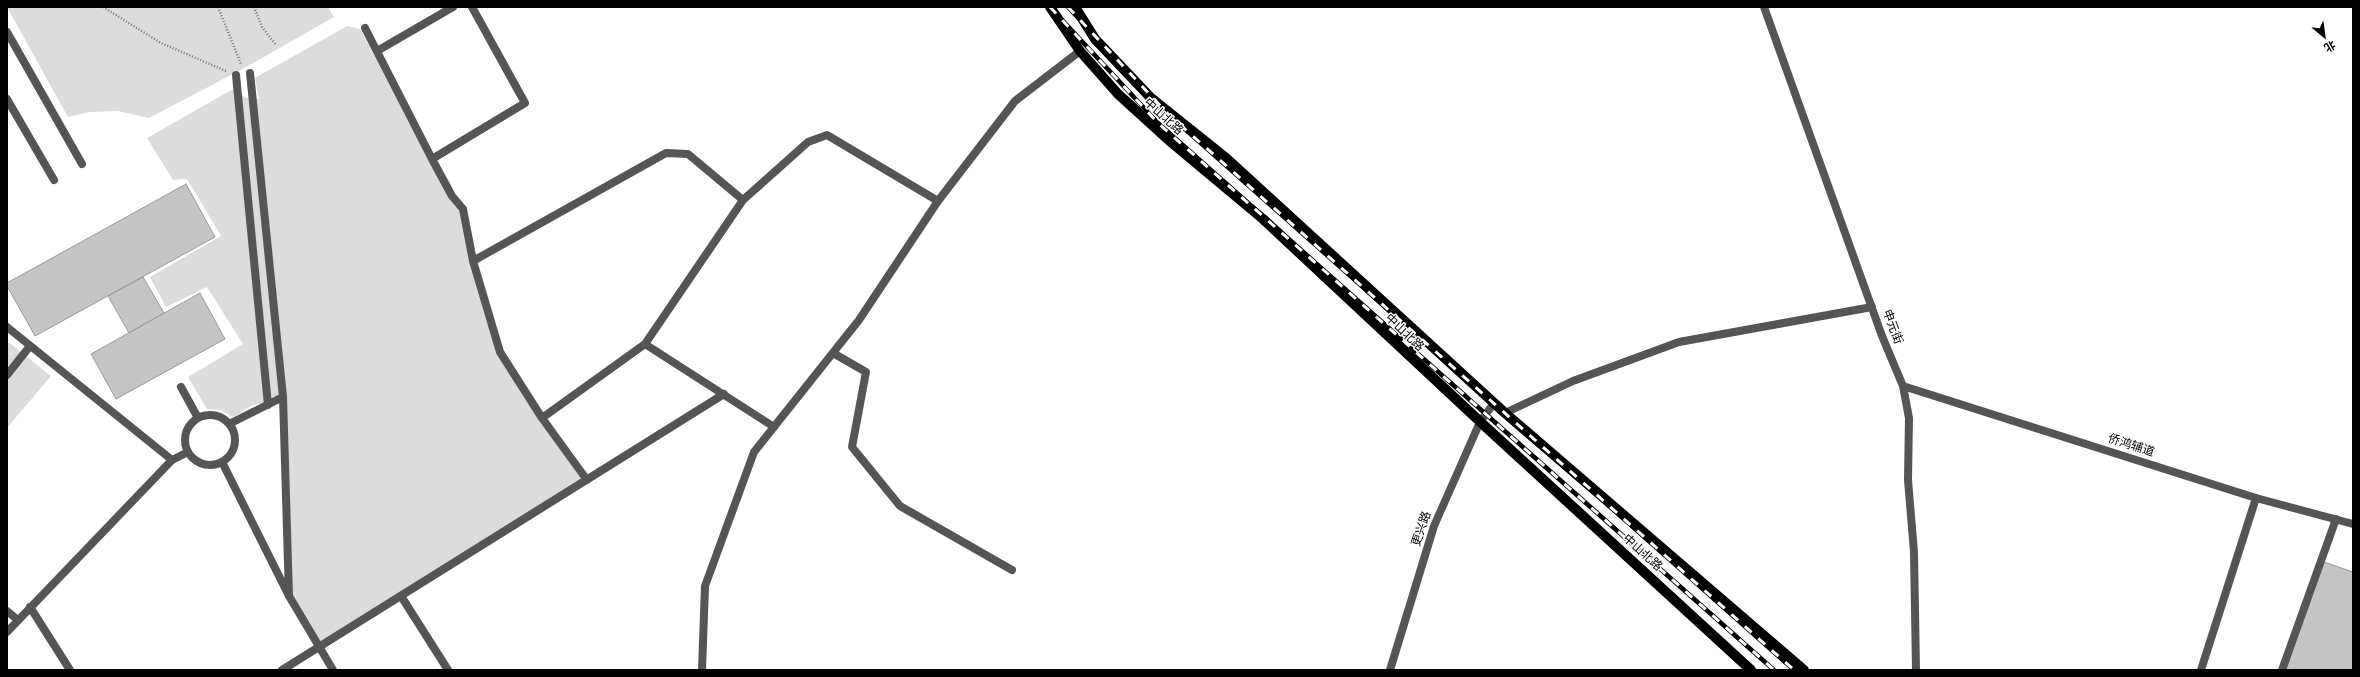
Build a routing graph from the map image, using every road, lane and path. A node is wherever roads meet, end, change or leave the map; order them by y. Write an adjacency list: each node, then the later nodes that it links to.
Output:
1 (103, 7): 15 (path)
2 (218, 7): 14 (path)
3 (254, 7): 11 (path)
4 (453, 7): 12 (street)
5 (472, 7): 17 (street)
6 (1050, 7): 13 (main road, 中山北路)
7 (1075, 7): 33 (main road)
8 (1764, 7): 23 (street, 申元街)
9 (365, 28): 12 (street)
10 (7, 32): 18 (street)
11 (276, 45)
12 (376, 51): 17 (street)
13 (1080, 51): 21 (street); 38 (main road, 中山北路)
14 (250, 73): 32 (street)
15 (236, 75): 34 (street)
16 (7, 100): 19 (street)
17 (432, 159): 22 (street)
18 (82, 164)
19 (54, 180)
20 (743, 200): 21 (street); 22 (street); 25 (street)
21 (938, 201): 27 (street)
22 (473, 261): 37 (street)
23 (1872, 307): 29 (street, 申元街); 35 (street)
24 (7, 326): 26 (street)
25 (645, 344): 31 (street); 37 (street)
26 (30, 346): 28 (street); 42 (street)
27 (833, 353): 40 (street); 48 (street)
28 (7, 375)
29 (1903, 386): 45 (street, 侨鸿辅道); 64 (street, 申元街)
30 (181, 387): 36 (street)
31 (724, 394): 40 (street); 44 (street)
32 (283, 397): 34 (street); 49 (street)
33 (1494, 403): 35 (main road); 38 (street, 更兴路)
34 (268, 405): 39 (street)
35 (1505, 413): 63 (main road)
36 (198, 418): 39 (street); 41 (street)
37 (542, 418): 44 (street)
38 (1480, 422): 61 (street, 更兴路); 62 (main road, 中山北路)
39 (229, 424): 43 (street)
40 (774, 427): 60 (street)
41 (188, 452): 42 (street); 43 (street)
42 (172, 460): 51 (street)
43 (222, 462): 49 (street)
44 (587, 480): 50 (street)
45 (2256, 498): 46 (street, 侨鸿辅道); 65 (street)
46 (2336, 519): 47 (street, 侨鸿辅道); 66 (street)
47 (2353, 524)
48 (1012, 570)
49 (289, 596): 55 (street)
50 (401, 596): 55 (street); 59 (street)
51 (30, 607): 53 (street); 56 (street)
52 (7, 611): 53 (street)
53 (18, 620): 54 (street)
54 (7, 632)
55 (319, 647): 57 (street); 58 (street)
56 (70, 670)
57 (282, 670)
58 (333, 670)
59 (448, 670)
60 (702, 670)
61 (1390, 670)
62 (1752, 670)
63 (1804, 670)
64 (1916, 670)
65 (2201, 670)
66 (2282, 670)

